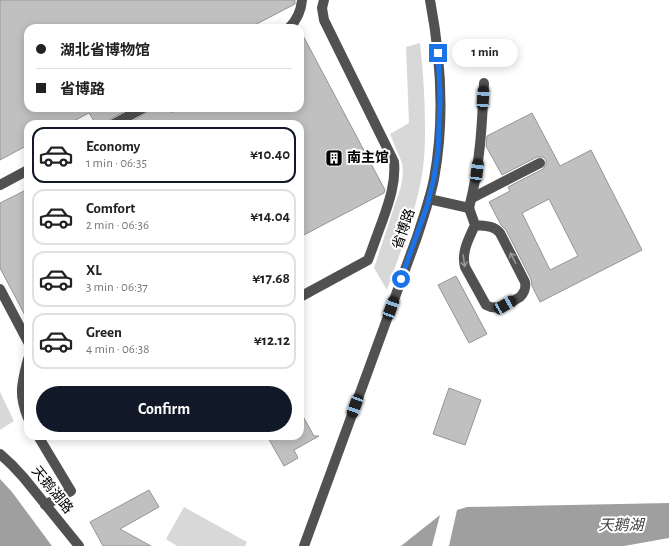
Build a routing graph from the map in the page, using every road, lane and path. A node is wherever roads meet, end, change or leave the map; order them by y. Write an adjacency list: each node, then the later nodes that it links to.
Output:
1 (302, 0): 4 (street)
2 (324, 0): 15 (street)
3 (430, 0): 11 (street, 省博路)
4 (293, 24)
5 (484, 83): 12 (street)
6 (136, 112): 7 (street)
7 (121, 120)
8 (540, 162): 12 (street)
9 (24, 172): 10 (street)
10 (0, 185)
11 (429, 199): 12 (street); 23 (street, 省博路)
12 (470, 203): 13 (street)
13 (475, 225): 13 (street, one-way to 13)
14 (0, 289): 16 (street)
15 (304, 295)
16 (24, 333)
17 (24, 373): 18 (street)
18 (24, 401)
19 (40, 440): 21 (street)
20 (0, 454): 21 (street, 天鹅湖路)
21 (45, 505): 22 (street, 天鹅湖路)
22 (80, 546)
23 (304, 546)

